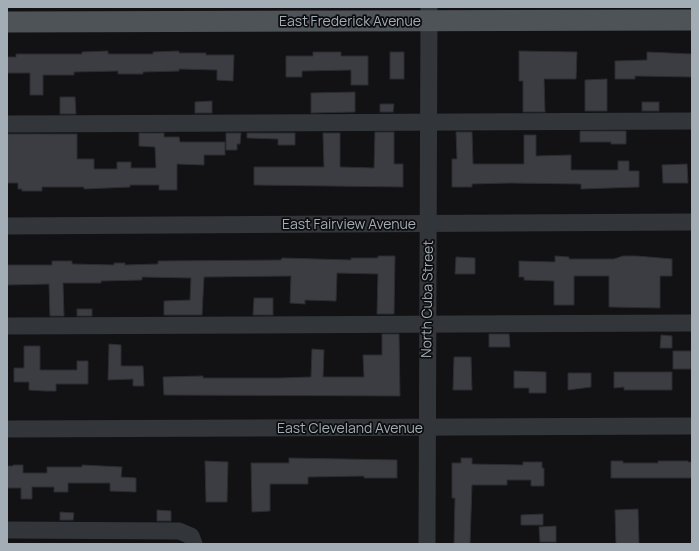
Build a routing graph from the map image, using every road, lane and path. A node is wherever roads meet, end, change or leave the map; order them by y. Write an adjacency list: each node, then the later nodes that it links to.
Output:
1 (428, 14): 2 (main road, East Frederick Avenue); 3 (main road, East Frederick Avenue); 5 (street, North Cuba Street)
2 (692, 20)
3 (7, 22)
4 (692, 122): 5 (street)
5 (428, 123): 6 (street); 8 (street, North Cuba Street)
6 (7, 124)
7 (692, 222): 8 (street, East Fairview Avenue)
8 (428, 223): 9 (street, East Fairview Avenue); 11 (street, North Cuba Street)
9 (7, 226)
10 (692, 323): 11 (street)
11 (427, 325): 12 (street); 14 (street, North Cuba Street)
12 (7, 326)
13 (692, 426): 14 (street, East Cleveland Avenue)
14 (427, 428): 15 (street, East Cleveland Avenue); 18 (street, North Cuba Street)
15 (7, 429)
16 (7, 530): 17 (street)
17 (192, 540)
18 (427, 544)

